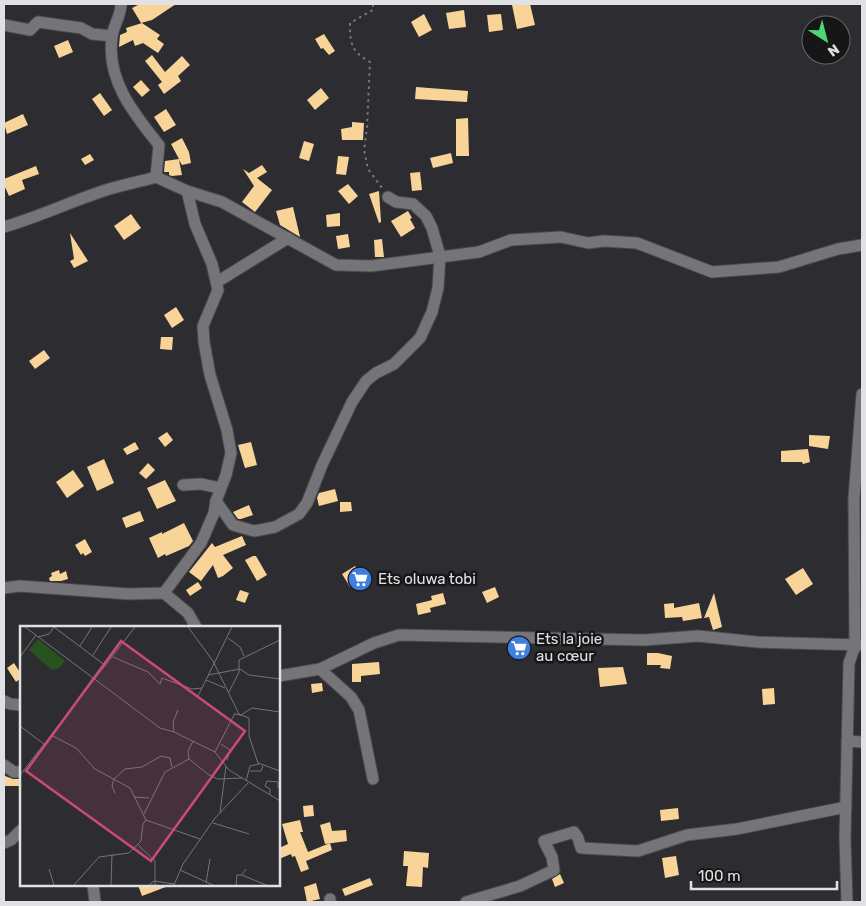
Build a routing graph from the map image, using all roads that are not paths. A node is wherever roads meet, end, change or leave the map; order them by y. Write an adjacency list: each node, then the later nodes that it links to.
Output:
1 (121, 4): 3 (street)
2 (4, 25): 3 (street)
3 (112, 36): 4 (street)
4 (156, 176): 5 (street); 7 (street)
5 (187, 191): 8 (street); 11 (street)
6 (388, 196): 10 (street)
7 (4, 228)
8 (288, 238): 10 (street); 11 (street)
9 (862, 245): 10 (street)
10 (440, 256): 15 (street)
11 (216, 282): 14 (street)
12 (862, 394): 19 (street)
13 (183, 485): 14 (street)
14 (220, 488): 15 (street)
15 (216, 501): 17 (street)
16 (4, 588): 17 (street)
17 (164, 593): 18 (street)
18 (195, 626)
19 (860, 646): 20 (street); 24 (street)
20 (320, 669): 21 (street); 28 (street)
21 (280, 676)
22 (4, 701): 23 (street)
23 (20, 705)
24 (847, 741): 25 (street); 29 (street)
25 (862, 742)
26 (4, 765): 27 (street)
27 (20, 772)
28 (373, 779)
29 (846, 807): 34 (street); 35 (street)
30 (20, 831): 31 (street)
31 (12, 842)
32 (93, 886): 33 (street)
33 (95, 902)
34 (466, 902)
35 (847, 902)

